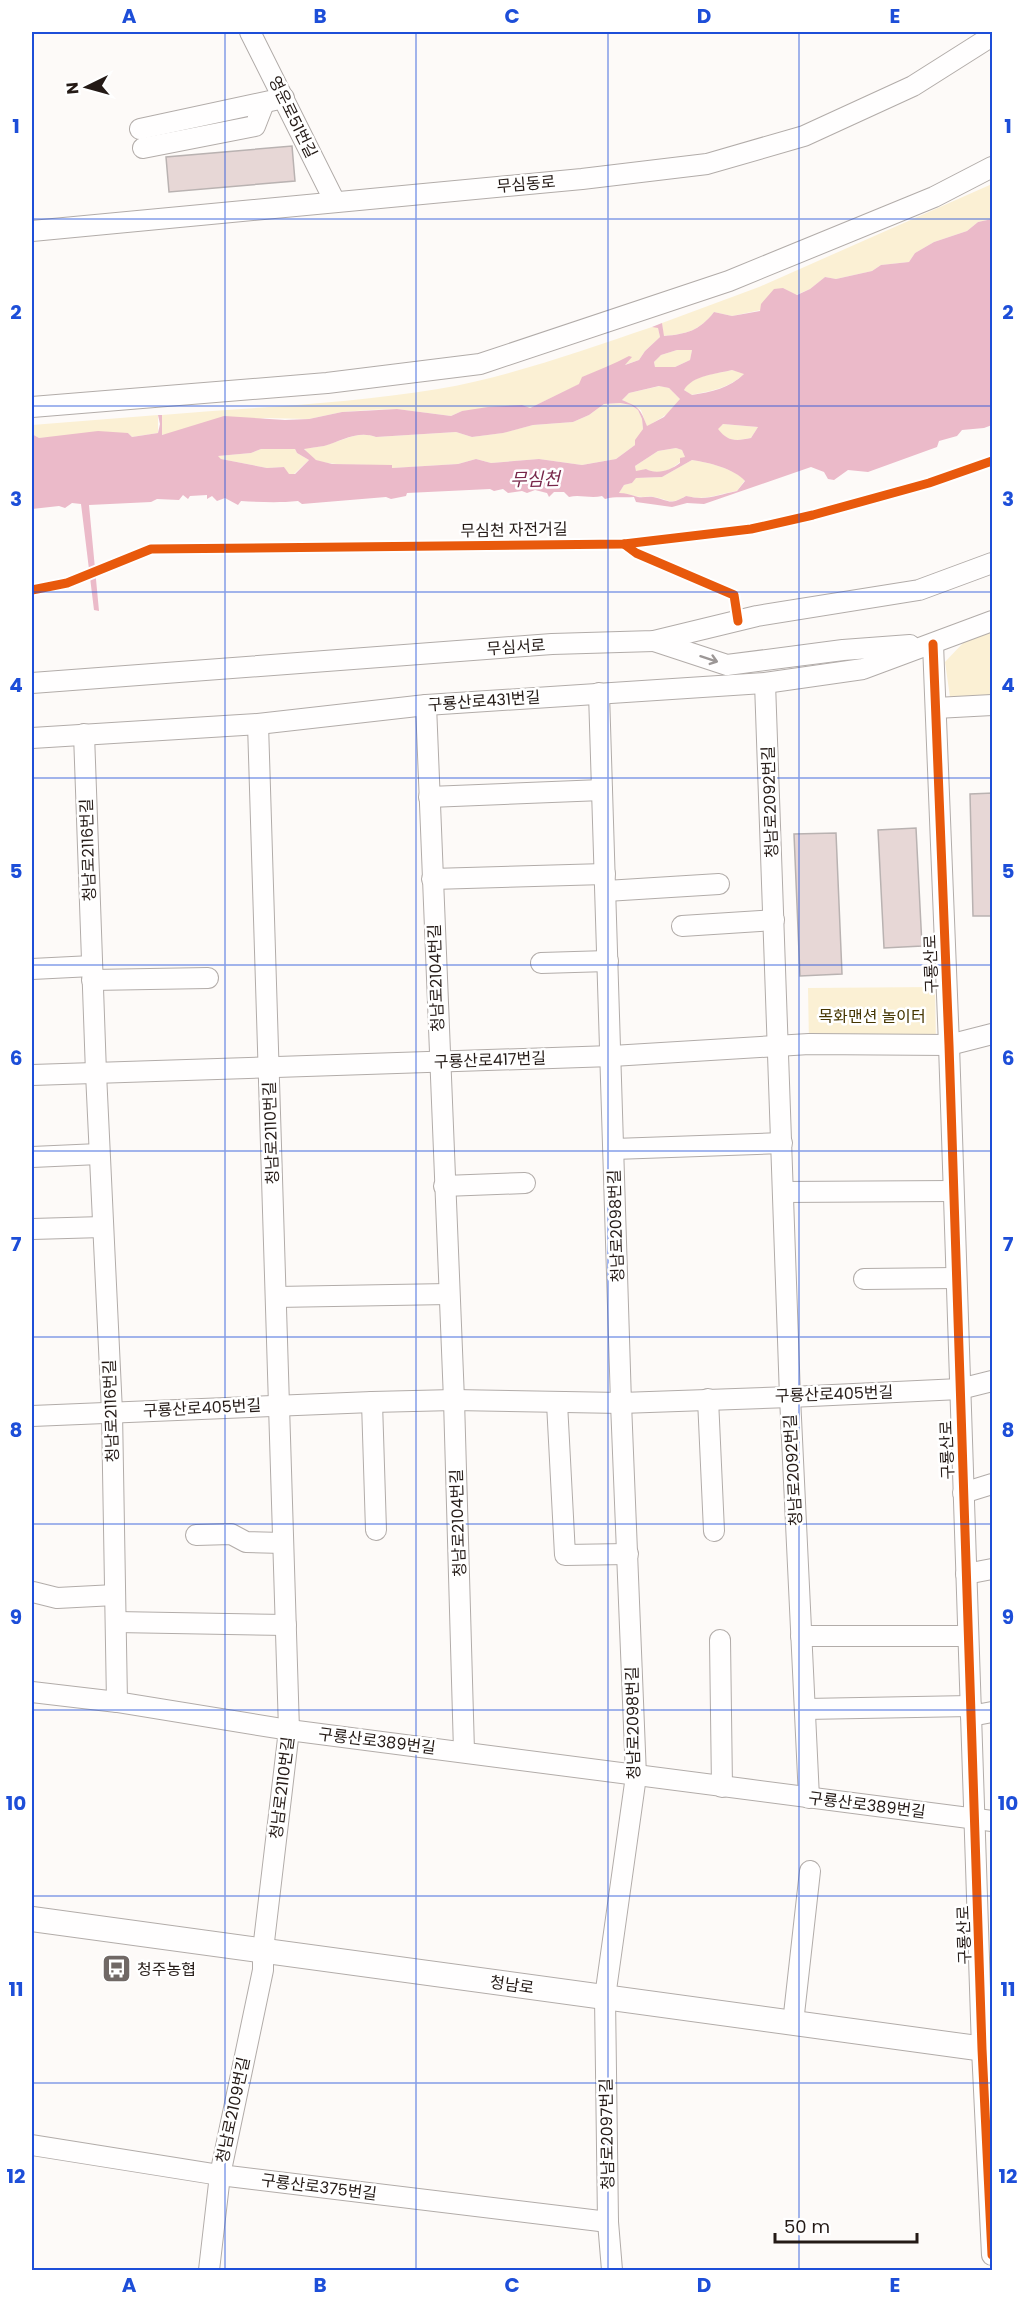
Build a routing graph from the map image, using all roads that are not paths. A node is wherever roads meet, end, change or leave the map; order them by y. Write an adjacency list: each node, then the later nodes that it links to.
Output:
1 (250, 32): 3 (street, 영운로51번길)
2 (993, 36): 6 (street, 무심동로)
3 (284, 98): 4 (street); 6 (street, 영운로51번길)
4 (142, 139)
5 (993, 167): 8 (street)
6 (335, 202): 7 (street, 무심동로)
7 (32, 231)
8 (32, 407)
9 (993, 563): 12 (street, 무심서로)
10 (993, 616): 13 (street)
11 (993, 621): 13 (street)
12 (654, 641): 13 (street, one-way to 13); 14 (street, 무심서로)
13 (933, 644): 15 (street, 구룡산로431번길); 19 (street, 구룡산로)
14 (32, 683)
15 (765, 683): 16 (street, 구룡산로431번길); 28 (street, 청남로2092번길)
16 (599, 693): 17 (street, 구룡산로431번길); 23 (street, 청남로2098번길)
17 (426, 705): 20 (street, 구룡산로431번길); 24 (street, 청남로2104번길)
18 (993, 705): 19 (street)
19 (936, 708): 36 (street, 구룡산로)
20 (258, 724): 21 (street, 구룡산로431번길); 40 (street, 청남로2110번길)
21 (84, 734): 22 (street, 구룡산로431번길); 33 (street, 청남로2116번길)
22 (32, 738)
23 (602, 789): 24 (street); 26 (street, 청남로2098번길)
24 (429, 797): 25 (street, 청남로2104번길)
25 (432, 879): 26 (street); 39 (street, 청남로2104번길)
26 (606, 882): 27 (street); 30 (street, 청남로2098번길)
27 (719, 884)
28 (774, 921): 29 (street); 37 (street, 청남로2092번길)
29 (682, 926)
30 (608, 961): 31 (street); 38 (street, 청남로2098번길)
31 (541, 963)
32 (32, 969): 33 (street)
33 (92, 973): 34 (street); 41 (street, 청남로2116번길)
34 (208, 978)
35 (993, 1034): 36 (street, 구룡산로417번길)
36 (949, 1045): 37 (street, 구룡산로417번길); 49 (street, 구룡산로)
37 (779, 1047): 38 (street, 구룡산로417번길); 43 (street, 청남로2092번길)
38 (612, 1056): 39 (street, 구룡산로417번길); 44 (street, 청남로2098번길)
39 (439, 1062): 40 (street, 구룡산로417번길); 48 (street, 청남로2104번길)
40 (268, 1067): 41 (street, 구룡산로417번길); 56 (street, 청남로2110번길)
41 (96, 1073): 42 (street, 구룡산로417번길); 45 (street, 청남로2116번길)
42 (32, 1075)
43 (782, 1143): 44 (street, 청남로2098번길); 50 (street, 청남로2092번길)
44 (614, 1149): 64 (street, 청남로2098번길)
45 (99, 1155): 46 (street); 51 (street, 청남로2116번길)
46 (32, 1157)
47 (525, 1183): 48 (street)
48 (444, 1186): 55 (street, 청남로2104번길)
49 (953, 1191): 50 (street); 53 (street, 구룡산로)
50 (783, 1192): 59 (street, 청남로2092번길)
51 (103, 1227): 52 (street); 66 (street, 청남로2116번길)
52 (32, 1229)
53 (956, 1278): 54 (street); 58 (street, 구룡산로)
54 (864, 1279)
55 (449, 1294): 56 (street); 61 (street, 청남로2104번길)
56 (276, 1297): 65 (street, 청남로2110번길)
57 (993, 1381): 58 (street, 구룡산로405번길)
58 (960, 1389): 59 (street, 구룡산로405번길); 69 (street, 구룡산로)
59 (790, 1397): 60 (street, 구룡산로405번길); 81 (street, 청남로2092번길)
60 (708, 1399): 64 (street, 구룡산로405번길); 71 (street)
61 (454, 1400): 62 (street, 구룡산로405번길); 63 (street, 구룡산로405번길); 90 (street, 청남로2104번길)
62 (372, 1402): 65 (street, 구룡산로405번길); 70 (street)
63 (557, 1403): 64 (street, 구룡산로405번길); 74 (street)
64 (621, 1403): 74 (street, 청남로2098번길)
65 (279, 1404): 66 (street, 구룡산로405번길); 73 (street, 청남로2110번길)
66 (112, 1412): 67 (street, 구룡산로405번길); 78 (street, 청남로2116번길)
67 (32, 1416)
68 (993, 1484): 69 (street, 구룡산로)
69 (963, 1493): 76 (street, 구룡산로)
70 (376, 1530)
71 (714, 1531)
72 (196, 1535): 73 (street)
73 (283, 1543): 80 (street, 청남로2110번길)
74 (628, 1554): 91 (street, 청남로2098번길)
75 (993, 1569): 76 (street)
76 (966, 1574): 82 (street, 구룡산로)
77 (33, 1592): 78 (street)
78 (115, 1595): 79 (street, 청남로2116번길)
79 (116, 1622): 80 (street); 85 (street, 청남로2116번길)
80 (286, 1625): 89 (street, 청남로2110번길)
81 (801, 1636): 82 (street); 86 (street, 청남로2092번길)
82 (968, 1636): 87 (street, 구룡산로)
83 (720, 1640): 92 (street)
84 (32, 1692): 85 (street, 구룡산로389번길)
85 (117, 1702): 89 (street, 구룡산로389번길)
86 (805, 1709): 87 (street); 93 (street, 청남로2092번길)
87 (971, 1711): 88 (street); 94 (street, 구룡산로)
88 (993, 1712)
89 (289, 1730): 90 (street, 구룡산로389번길); 98 (street, 청남로2110번길)
90 (464, 1751): 91 (street, 구룡산로389번길)
91 (636, 1776): 92 (street, 구룡산로389번길); 99 (street, 청남로2098번길)
92 (722, 1787): 93 (street, 구룡산로389번길)
93 (809, 1798): 94 (street, 구룡산로389번길)
94 (984, 1820): 97 (street, 구룡산로)
95 (810, 1871): 100 (street)
96 (32, 1919): 98 (main road, 청남로)
97 (986, 1936): 101 (street, 구룡산로)
98 (263, 1950): 99 (main road, 청남로); 103 (street, 청남로2109번길)
99 (605, 1997): 100 (main road, 청남로); 104 (street, 청남로2097번길)
100 (793, 2023): 101 (main road, 청남로)
101 (987, 2050): 105 (street, 구룡산로)
102 (32, 2145): 103 (street, 구룡산로375번길)
103 (220, 2175): 104 (street, 구룡산로375번길); 106 (street, 청남로2109번길)
104 (608, 2222): 107 (street, 청남로2097번길)
105 (993, 2255)
106 (209, 2271)
107 (612, 2271)

